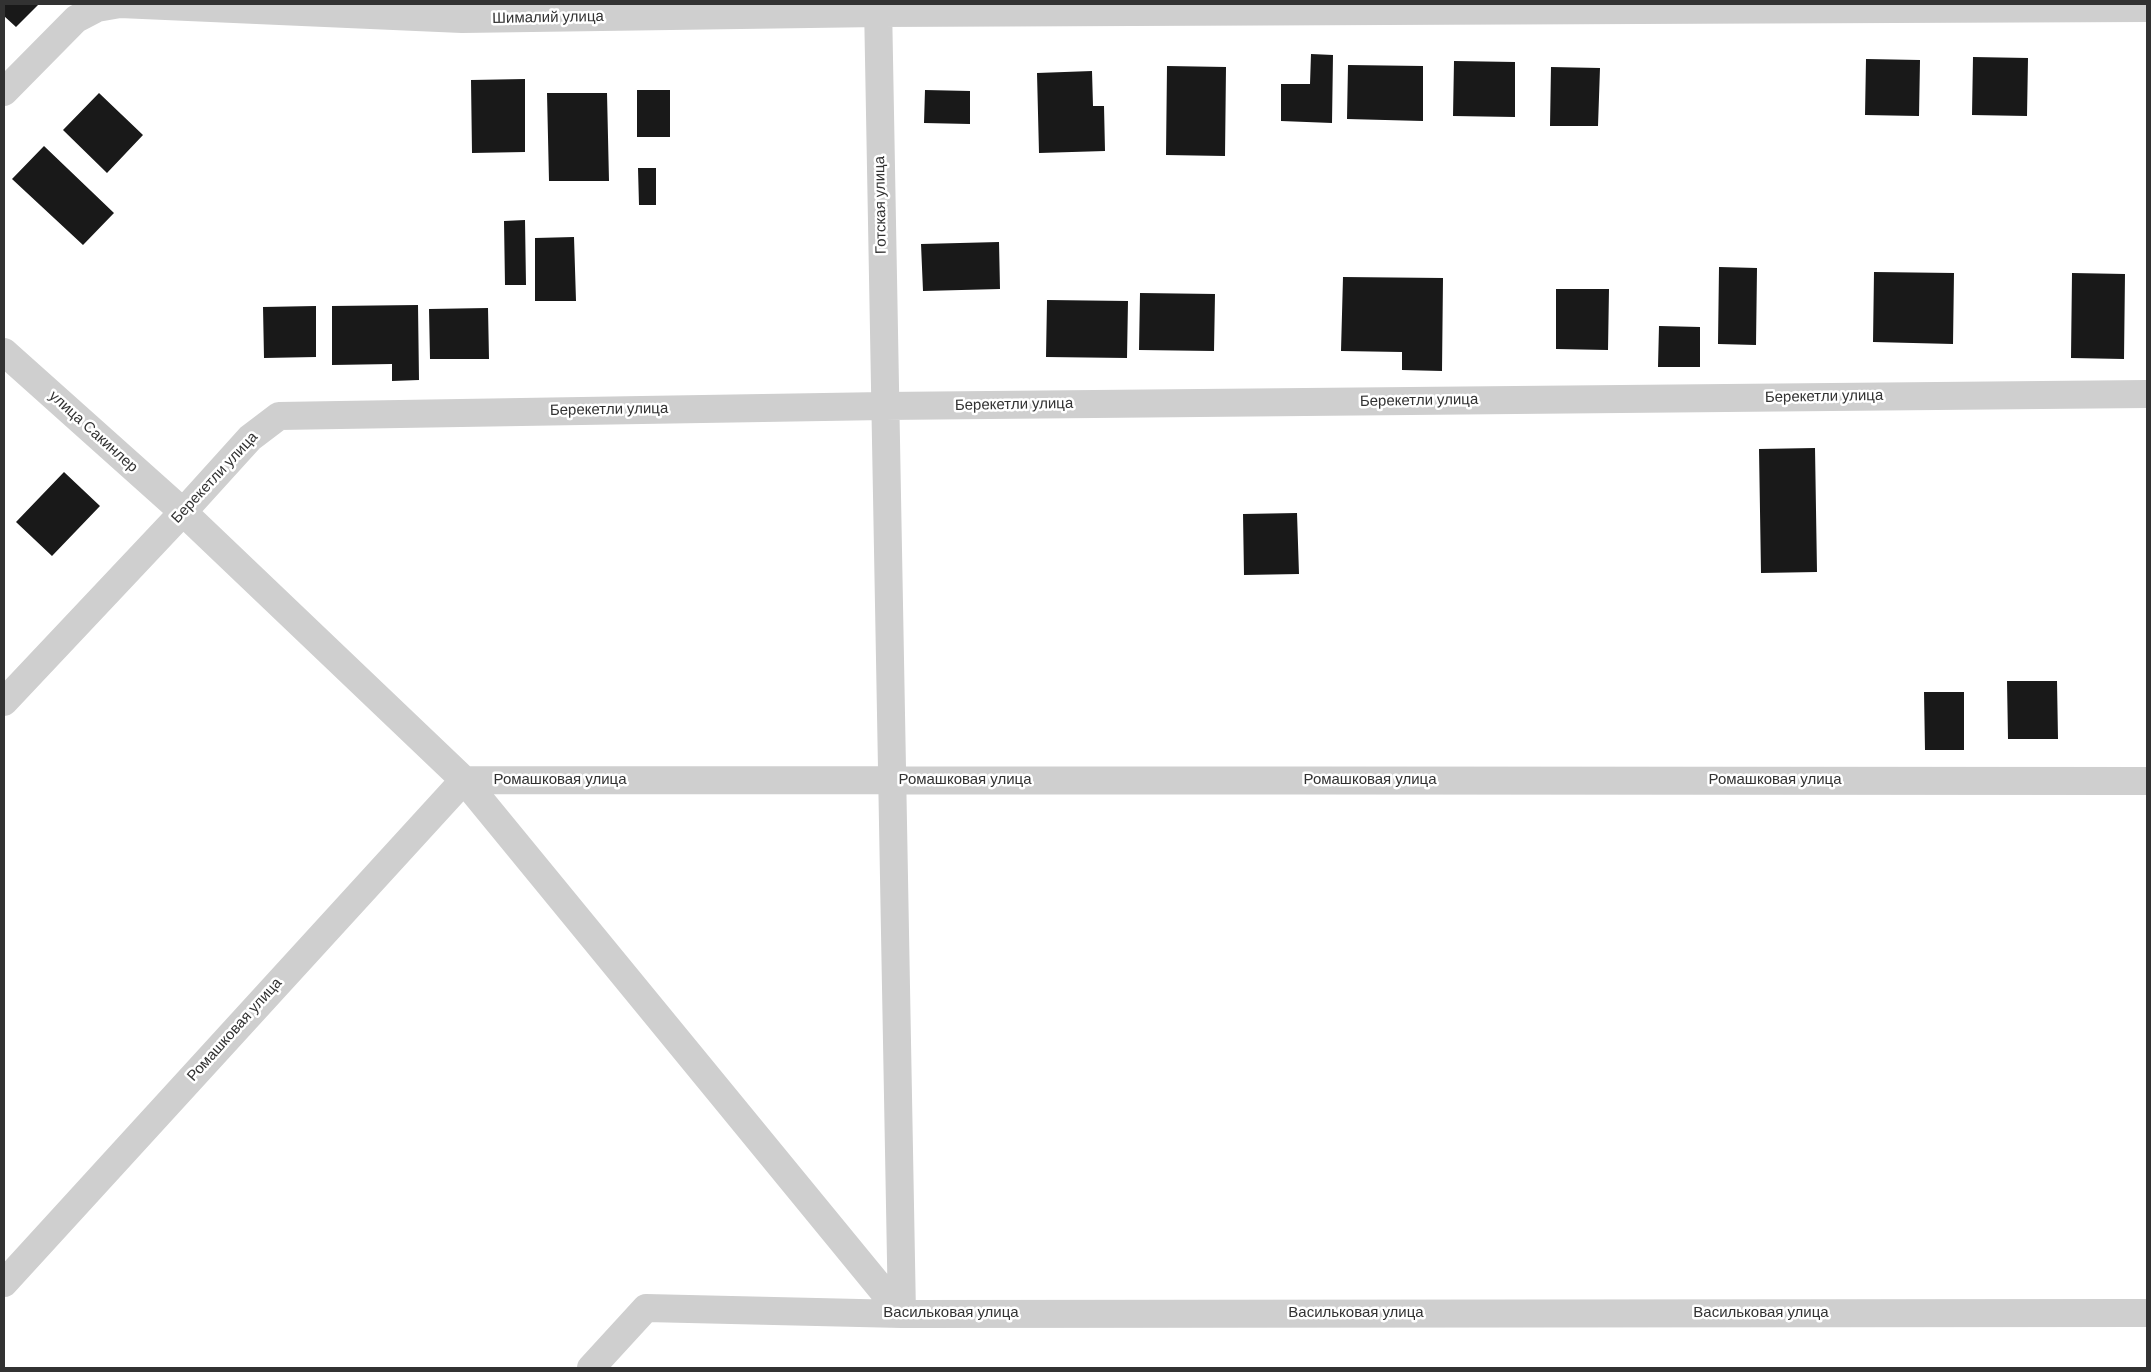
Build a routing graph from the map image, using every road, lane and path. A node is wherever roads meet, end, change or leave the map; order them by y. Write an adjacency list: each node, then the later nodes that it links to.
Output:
1 (878, 8): 2 (street, Шималий улица); 3 (street, Шималий улица); 6 (street, Готская улица)
2 (2147, 8)
3 (4, 92)
4 (4, 352): 7 (street, улица Сакинлер)
5 (2147, 394): 6 (street, Берекетли улица)
6 (884, 406): 7 (street, Берекетли улица); 10 (street, Готская улица)
7 (183, 512): 8 (street, Берекетли улица); 9 (street, улица Сакинлер)
8 (4, 702)
9 (464, 780): 10 (street, Ромашковая улица); 12 (street, Ромашковая улица); 14 (street, улица Сакинлер)
10 (891, 780): 11 (street, Ромашковая улица); 14 (street, Готская улица)
11 (2147, 780)
12 (4, 1283)
13 (2147, 1313): 14 (street, Васильковая улица)
14 (902, 1314): 15 (street, Васильковая улица)
15 (591, 1368)

